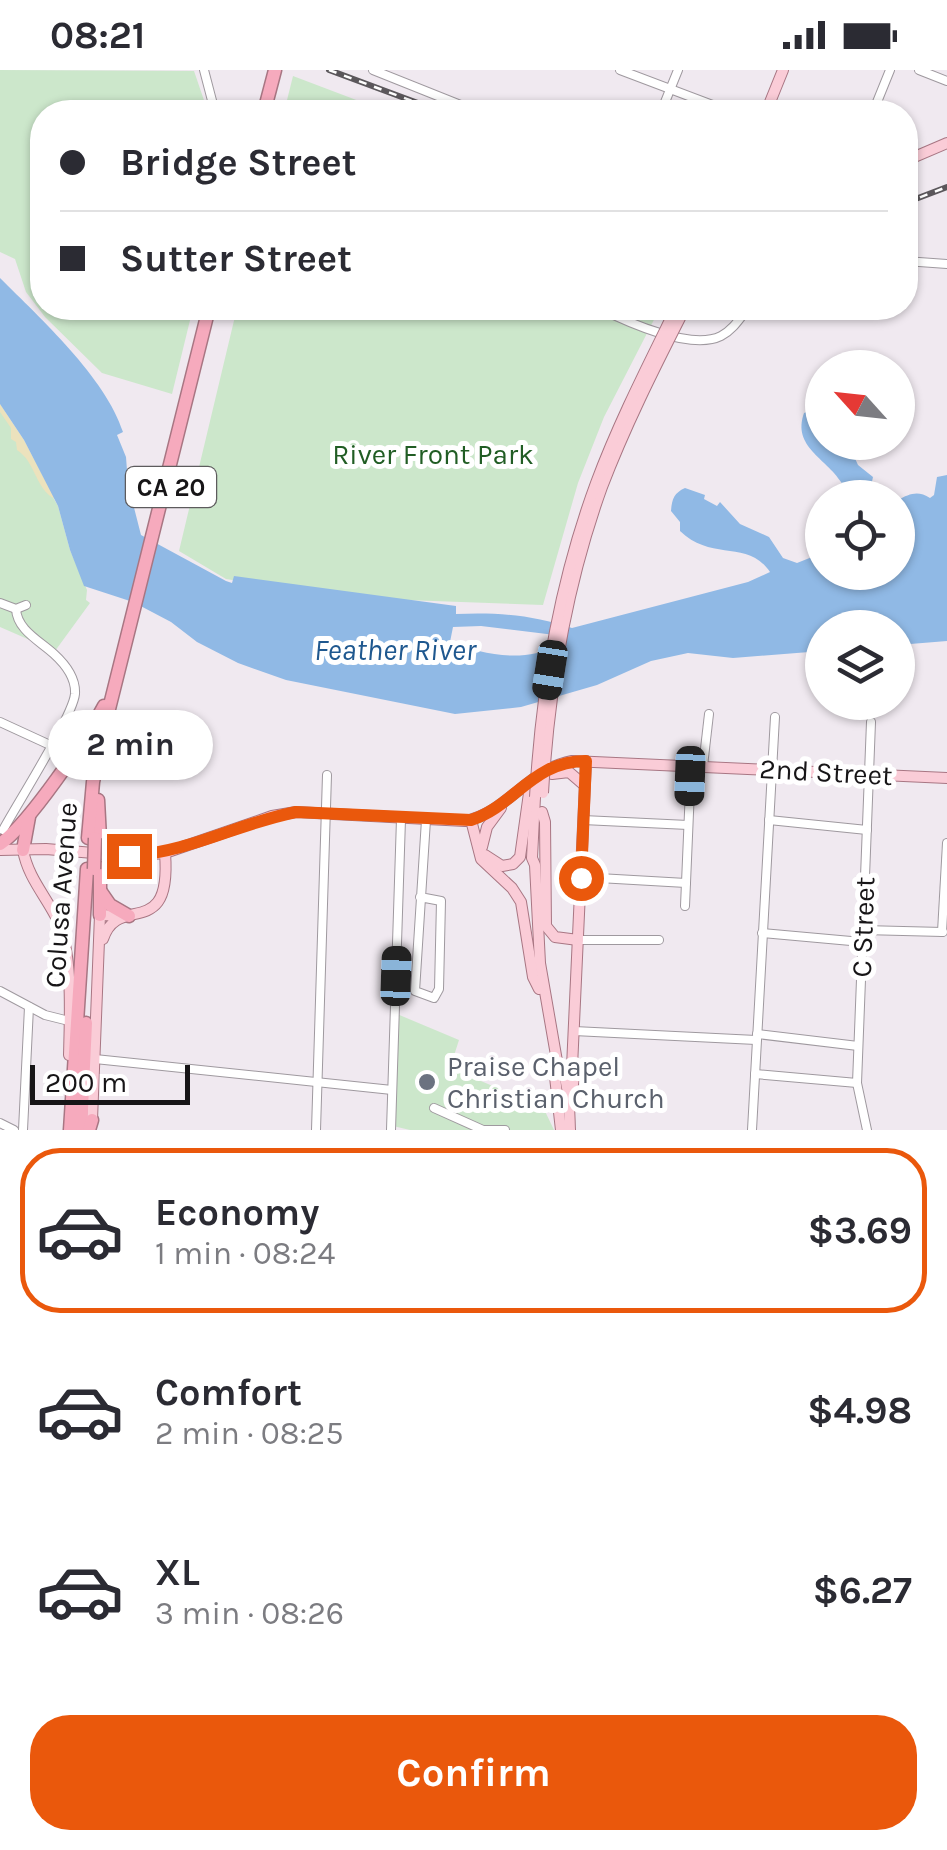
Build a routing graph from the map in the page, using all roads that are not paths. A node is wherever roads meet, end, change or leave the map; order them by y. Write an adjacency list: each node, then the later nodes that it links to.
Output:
1 (204, 70): 11 (street)
2 (272, 70): 12 (highway)
3 (373, 70): 13 (street)
4 (620, 70): 10 (street)
5 (678, 70): 10 (street)
6 (783, 70): 16 (main road)
7 (890, 70): 17 (street)
8 (919, 70): 9 (street)
9 (947, 81)
10 (670, 89): 14 (street); 15 (street)
11 (212, 100)
12 (264, 100)
13 (448, 100)
14 (666, 100)
15 (699, 100)
16 (771, 100)
17 (878, 100)
18 (947, 143): 19 (main road)
19 (918, 155)
20 (918, 262): 21 (street)
21 (947, 264)
22 (209, 320): 30 (highway, CA 20)
23 (623, 320): 26 (street)
24 (675, 320): 46 (main road, bridge)
25 (675, 320): 46 (main road, bridge)
26 (737, 320)
27 (0, 604): 29 (street)
28 (26, 605): 29 (street)
29 (16, 610): 35 (street)
30 (121, 670): 47 (highway); 57 (highway, Colusa Avenue / CA 20); 57 (highway, Colusa Avenue / CA 20)
31 (709, 714): 38 (street)
32 (774, 718): 39 (street)
33 (0, 722): 35 (street)
34 (871, 722): 40 (street, C Street)
35 (50, 745): 58 (street)
36 (586, 761): 37 (main road, 2nd Street); 41 (main road, 2nd Street); 44 (main road)
37 (690, 766): 38 (main road, 2nd Street); 55 (street)
38 (703, 766): 39 (main road, 2nd Street)
39 (772, 769): 40 (main road, 2nd Street); 54 (street)
40 (869, 774): 43 (main road, 2nd Street); 56 (street, C Street)
41 (538, 775): 44 (main road); 45 (main road, 2nd Street)
42 (328, 776): 48 (street)
43 (947, 778)
44 (584, 786): 53 (main road)
45 (508, 797): 51 (main road, 2nd Street); 60 (main road)
46 (536, 797): 49 (main road); 60 (main road); 63 (main road)
47 (32, 810): 58 (highway); 61 (highway)
48 (326, 812): 50 (main road); 62 (main road); 89 (street)
49 (542, 812): 63 (main road); 75 (main road)
50 (402, 819): 52 (main road); 91 (street)
51 (474, 819): 52 (main road); 60 (main road); 80 (main road)
52 (426, 820): 68 (street)
53 (583, 820): 55 (street); 65 (main road)
54 (769, 820): 56 (street); 74 (street)
55 (688, 825): 66 (street)
56 (867, 830): 72 (street, C Street)
57 (94, 838): 64 (highway, Colusa Avenue / CA 20, bridge)
58 (1, 841): 61 (main road)
59 (947, 843): 73 (street)
60 (482, 847)
61 (23, 850): 62 (main road); 82 (main road)
62 (166, 853): 71 (main road)
63 (536, 865): 80 (main road)
64 (93, 869): 67 (highway); 92 (highway, Colusa Avenue / CA 20); 96 (highway, Colusa Avenue / CA 20)
65 (581, 878): 66 (street); 75 (main road)
66 (686, 884): 69 (street)
67 (100, 889): 70 (highway); 71 (highway)
68 (420, 897): 68 (street)
69 (685, 906)
70 (100, 914): 71 (main road); 78 (main road, Colusa Avenue)
71 (129, 916): 78 (main road)
72 (863, 930): 73 (street); 77 (street, C Street)
73 (944, 932)
74 (762, 933): 77 (street); 84 (street)
75 (578, 940): 76 (street); 83 (main road)
76 (660, 940)
77 (862, 942): 85 (street, C Street)
78 (99, 951): 86 (main road, Colusa Avenue)
79 (0, 991): 81 (street)
80 (544, 998): 87 (main road)
81 (29, 1007): 82 (street); 98 (street)
82 (69, 1020): 92 (main road)
83 (574, 1031): 84 (street); 94 (main road)
84 (756, 1037): 85 (street); 88 (street)
85 (858, 1046): 90 (street, C Street)
86 (95, 1059): 89 (street); 96 (main road, Colusa Avenue)
87 (556, 1062): 94 (main road); 104 (main road)
88 (755, 1074): 90 (street); 106 (street)
89 (318, 1081): 91 (street); 100 (street)
90 (857, 1084): 107 (street, C Street)
91 (392, 1090): 101 (street)
92 (72, 1091): 99 (highway, Colusa Avenue / CA 20)
93 (434, 1108): 102 (street)
94 (569, 1108): 105 (main road)
95 (0, 1123): 97 (street)
96 (88, 1128)
97 (14, 1130)
98 (24, 1130)
99 (70, 1130)
100 (316, 1130)
101 (391, 1130)
102 (484, 1130): 103 (street)
103 (506, 1130)
104 (562, 1130)
105 (570, 1130)
106 (752, 1130)
107 (867, 1130)

